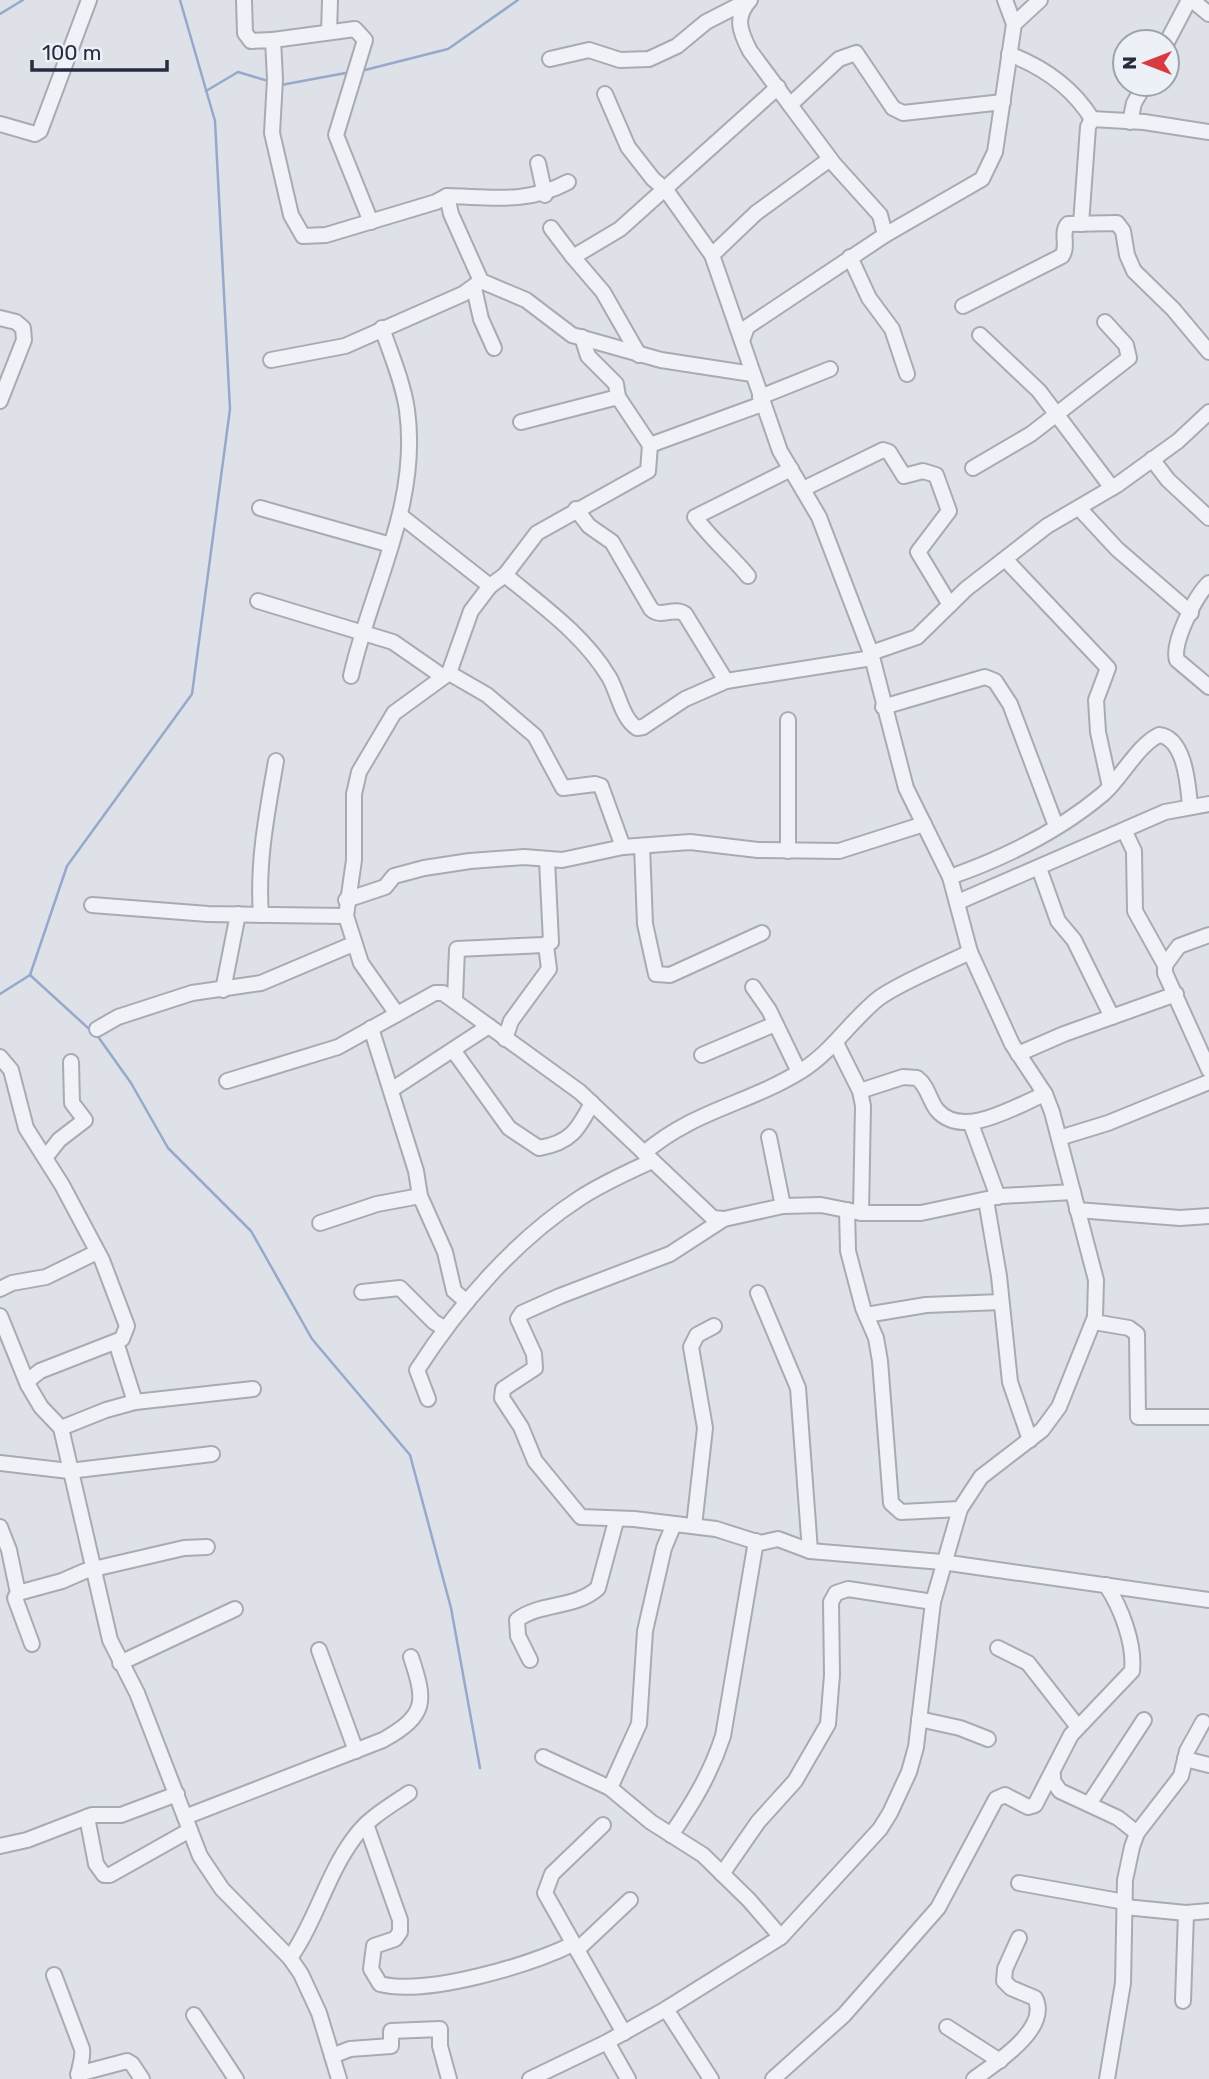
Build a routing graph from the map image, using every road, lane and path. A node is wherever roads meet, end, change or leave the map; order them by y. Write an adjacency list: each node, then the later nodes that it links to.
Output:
1 (89, 0): 22 (street)
2 (244, 0): 12 (street)
3 (330, 0): 11 (street)
4 (1005, 0): 9 (street)
5 (1040, 0): 9 (street)
6 (1190, 0): 8 (street); 10 (street)
7 (748, 1): 14 (street); 15 (street)
8 (1209, 14)
9 (1014, 24): 13 (street)
10 (1175, 28)
11 (329, 32): 12 (street); 30 (street)
12 (273, 40): 30 (street)
13 (1009, 54): 18 (street); 20 (street)
14 (550, 59)
15 (778, 87): 19 (street); 27 (street)
16 (605, 94): 27 (street)
17 (1137, 98): 21 (street)
18 (1003, 102): 19 (street); 33 (street)
19 (790, 105): 24 (street)
20 (1092, 119): 21 (street); 31 (street)
21 (1130, 122): 23 (street)
22 (0, 124)
23 (1209, 132)
24 (830, 159): 33 (street); 34 (street)
25 (538, 163): 28 (street)
26 (568, 182): 28 (street)
27 (666, 190): 34 (street); 35 (street)
28 (545, 195): 29 (street)
29 (447, 196): 30 (street); 37 (street)
30 (371, 222)
31 (1081, 223): 38 (street); 46 (street)
32 (551, 228): 35 (street)
33 (885, 235): 36 (street)
34 (712, 255): 44 (street)
35 (573, 257): 47 (street)
36 (850, 257): 44 (street); 51 (street)
37 (477, 285): 41 (street); 43 (street); 45 (street)
38 (963, 306)
39 (0, 318): 53 (street)
40 (1105, 322): 55 (street)
41 (382, 328): 48 (street); 67 (street)
42 (980, 335): 55 (street)
43 (582, 337): 47 (street); 52 (street)
44 (743, 338): 50 (street)
45 (494, 348)
46 (1209, 352)
47 (639, 355): 50 (street)
48 (271, 360)
49 (830, 369): 54 (street)
50 (751, 374): 54 (street)
51 (907, 374)
52 (618, 397): 57 (street); 58 (street)
53 (0, 401)
54 (761, 401): 58 (street); 61 (street)
55 (1056, 415): 60 (street); 62 (street)
56 (1206, 421): 59 (street)
57 (521, 422)
58 (650, 445): 66 (street)
59 (1152, 458): 62 (street); 68 (street)
60 (973, 468)
61 (791, 469): 63 (street); 72 (street)
62 (1112, 488): 65 (street)
63 (803, 489): 76 (street); 79 (street)
64 (260, 508): 69 (street)
65 (1079, 508): 70 (street); 77 (street)
66 (576, 509): 71 (street); 82 (street)
67 (401, 516): 69 (street); 74 (street)
68 (1209, 518)
69 (391, 545): 78 (street)
70 (1006, 560): 76 (street); 87 (street)
71 (505, 575): 74 (street); 82 (street)
72 (748, 576)
73 (1209, 583): 77 (street)
74 (490, 586): 80 (street)
75 (258, 601): 78 (street)
76 (950, 605): 79 (street)
77 (1191, 612): 83 (street)
78 (362, 633): 80 (street); 81 (street)
79 (872, 656): 82 (street); 84 (street)
80 (446, 675): 94 (street); 99 (street)
81 (351, 676)
82 (726, 681)
83 (1209, 687)
84 (883, 707): 90 (street); 91 (street)
85 (788, 720): 95 (street)
86 (276, 761): 103 (street)
87 (1110, 787): 89 (street); 91 (street)
88 (1209, 804): 89 (street)
89 (1190, 806): 92 (street)
90 (924, 824): 95 (street); 98 (street)
91 (1056, 826): 98 (street)
92 (1125, 832): 97 (street); 110 (street)
93 (642, 846): 94 (street); 95 (street); 105 (street)
94 (623, 847): 96 (street)
95 (788, 851)
96 (547, 860): 99 (street); 108 (street)
97 (1039, 868): 100 (street); 116 (street)
98 (950, 877): 100 (street)
99 (346, 900): 104 (street)
100 (958, 902): 109 (street)
101 (92, 905): 102 (street)
102 (238, 914): 103 (street); 112 (street)
103 (261, 915): 104 (street)
104 (346, 916): 107 (street)
105 (762, 933)
106 (1209, 935): 110 (street)
107 (353, 944): 112 (street); 115 (street)
108 (545, 945): 114 (street); 121 (street)
109 (970, 952): 122 (street); 124 (street)
110 (1164, 965): 113 (street)
111 (753, 987): 117 (street)
112 (223, 990): 120 (street)
113 (1177, 994): 116 (street); 128 (street)
114 (455, 999): 115 (street); 118 (street)
115 (397, 1014): 119 (street)
116 (1112, 1017): 124 (street)
117 (775, 1024): 125 (street); 129 (street)
118 (489, 1026): 121 (street); 123 (street)
119 (371, 1028): 130 (street); 132 (street)
120 (97, 1029)
121 (505, 1039): 135 (street)
122 (836, 1043): 129 (street); 133 (street)
123 (453, 1050): 132 (street); 135 (street)
124 (1018, 1054): 134 (street)
125 (702, 1055)
126 (0, 1057): 140 (street)
127 (71, 1062): 140 (street)
128 (1209, 1070)
129 (799, 1072): 139 (street)
130 (227, 1081)
131 (1209, 1082): 138 (street)
132 (391, 1090): 142 (street)
133 (860, 1091): 136 (street); 146 (street)
134 (1045, 1094): 136 (street); 138 (street)
135 (592, 1104): 139 (street)
136 (971, 1124): 143 (street)
137 (769, 1137): 144 (street)
138 (1059, 1139): 141 (street)
139 (648, 1157): 148 (street); 155 (street)
140 (45, 1158): 150 (street)
141 (1073, 1192): 143 (street); 145 (street)
142 (420, 1196): 149 (street); 155 (street)
143 (992, 1198): 146 (street); 154 (street)
144 (783, 1206): 146 (street); 148 (street)
145 (1077, 1210): 147 (street); 158 (street)
146 (854, 1212): 156 (street)
147 (1209, 1216)
148 (724, 1219): 173 (street)
149 (320, 1223)
150 (97, 1252): 151 (street); 161 (street)
151 (0, 1289)
152 (362, 1292): 160 (street)
153 (758, 1293): 180 (street)
154 (1001, 1302): 156 (street); 168 (street)
155 (467, 1303): 160 (street)
156 (866, 1315): 172 (street)
157 (0, 1316): 162 (street)
158 (1094, 1322): 166 (street); 168 (street)
159 (714, 1326): 175 (street)
160 (444, 1328): 164 (street)
161 (116, 1342): 162 (street); 165 (street)
162 (28, 1385): 167 (street)
163 (253, 1389): 165 (street)
164 (428, 1399)
165 (135, 1402): 167 (street)
166 (1209, 1417)
167 (61, 1428): 171 (street)
168 (1030, 1440): 172 (street)
169 (212, 1454): 171 (street)
170 (0, 1463): 171 (street)
171 (69, 1471): 182 (street)
172 (960, 1509): 181 (street)
173 (616, 1521): 174 (street); 192 (street)
174 (674, 1524): 175 (street); 204 (street)
175 (694, 1526): 177 (street)
176 (0, 1527): 179 (street)
177 (756, 1541): 180 (street); 213 (street)
178 (207, 1548): 182 (street)
179 (5, 1551): 184 (street)
180 (810, 1551): 181 (street)
181 (942, 1562): 183 (street); 186 (street)
182 (94, 1571): 184 (street); 193 (street)
183 (1106, 1585): 185 (street); 197 (street)
184 (18, 1593): 188 (street)
185 (1209, 1600)
186 (933, 1602): 194 (street); 215 (street)
187 (235, 1609): 193 (street)
188 (32, 1644)
189 (998, 1648): 197 (street)
190 (319, 1650): 199 (street)
191 (411, 1657): 199 (street)
192 (530, 1660)
193 (120, 1662): 206 (street)
194 (919, 1719): 198 (street); 221 (street)
195 (1144, 1720): 207 (street)
196 (1203, 1722): 201 (street)
197 (1078, 1727): 203 (street)
198 (988, 1739)
199 (356, 1751): 209 (street)
200 (543, 1757): 204 (street)
201 (1185, 1759): 202 (street); 212 (street)
202 (1209, 1765)
203 (1053, 1775): 207 (street); 242 (street)
204 (610, 1788): 213 (street)
205 (409, 1793): 210 (street)
206 (177, 1794): 208 (street); 209 (street)
207 (1089, 1804): 212 (street)
208 (87, 1816): 209 (street); 214 (street)
209 (188, 1823): 224 (street)
210 (366, 1824): 223 (street); 224 (street)
211 (603, 1825): 223 (street)
212 (1137, 1833): 218 (street)
213 (671, 1835): 215 (street)
214 (0, 1846)
215 (722, 1874): 221 (street)
216 (1020, 1883): 218 (street)
217 (630, 1900): 223 (street)
218 (1125, 1904): 220 (street); 244 (street)
219 (1209, 1911): 220 (street)
220 (1186, 1913): 226 (street)
221 (780, 1937): 227 (street)
222 (1019, 1938): 233 (street)
223 (575, 1947): 230 (street)
224 (290, 1958): 232 (street)
225 (54, 1975): 234 (street)
226 (1183, 2001)
227 (666, 2009): 230 (street); 241 (street)
228 (194, 2015): 236 (street)
229 (947, 2027): 233 (street)
230 (624, 2033): 231 (street)
231 (607, 2042): 239 (street); 240 (street)
232 (332, 2056): 237 (street); 238 (street)
233 (1000, 2061): 243 (street)
234 (79, 2076): 235 (street)
235 (142, 2079)
236 (236, 2079)
237 (339, 2079)
238 (449, 2079)
239 (530, 2079)
240 (628, 2079)
241 (711, 2079)
242 (773, 2079)
243 (974, 2079)
244 (1107, 2079)

